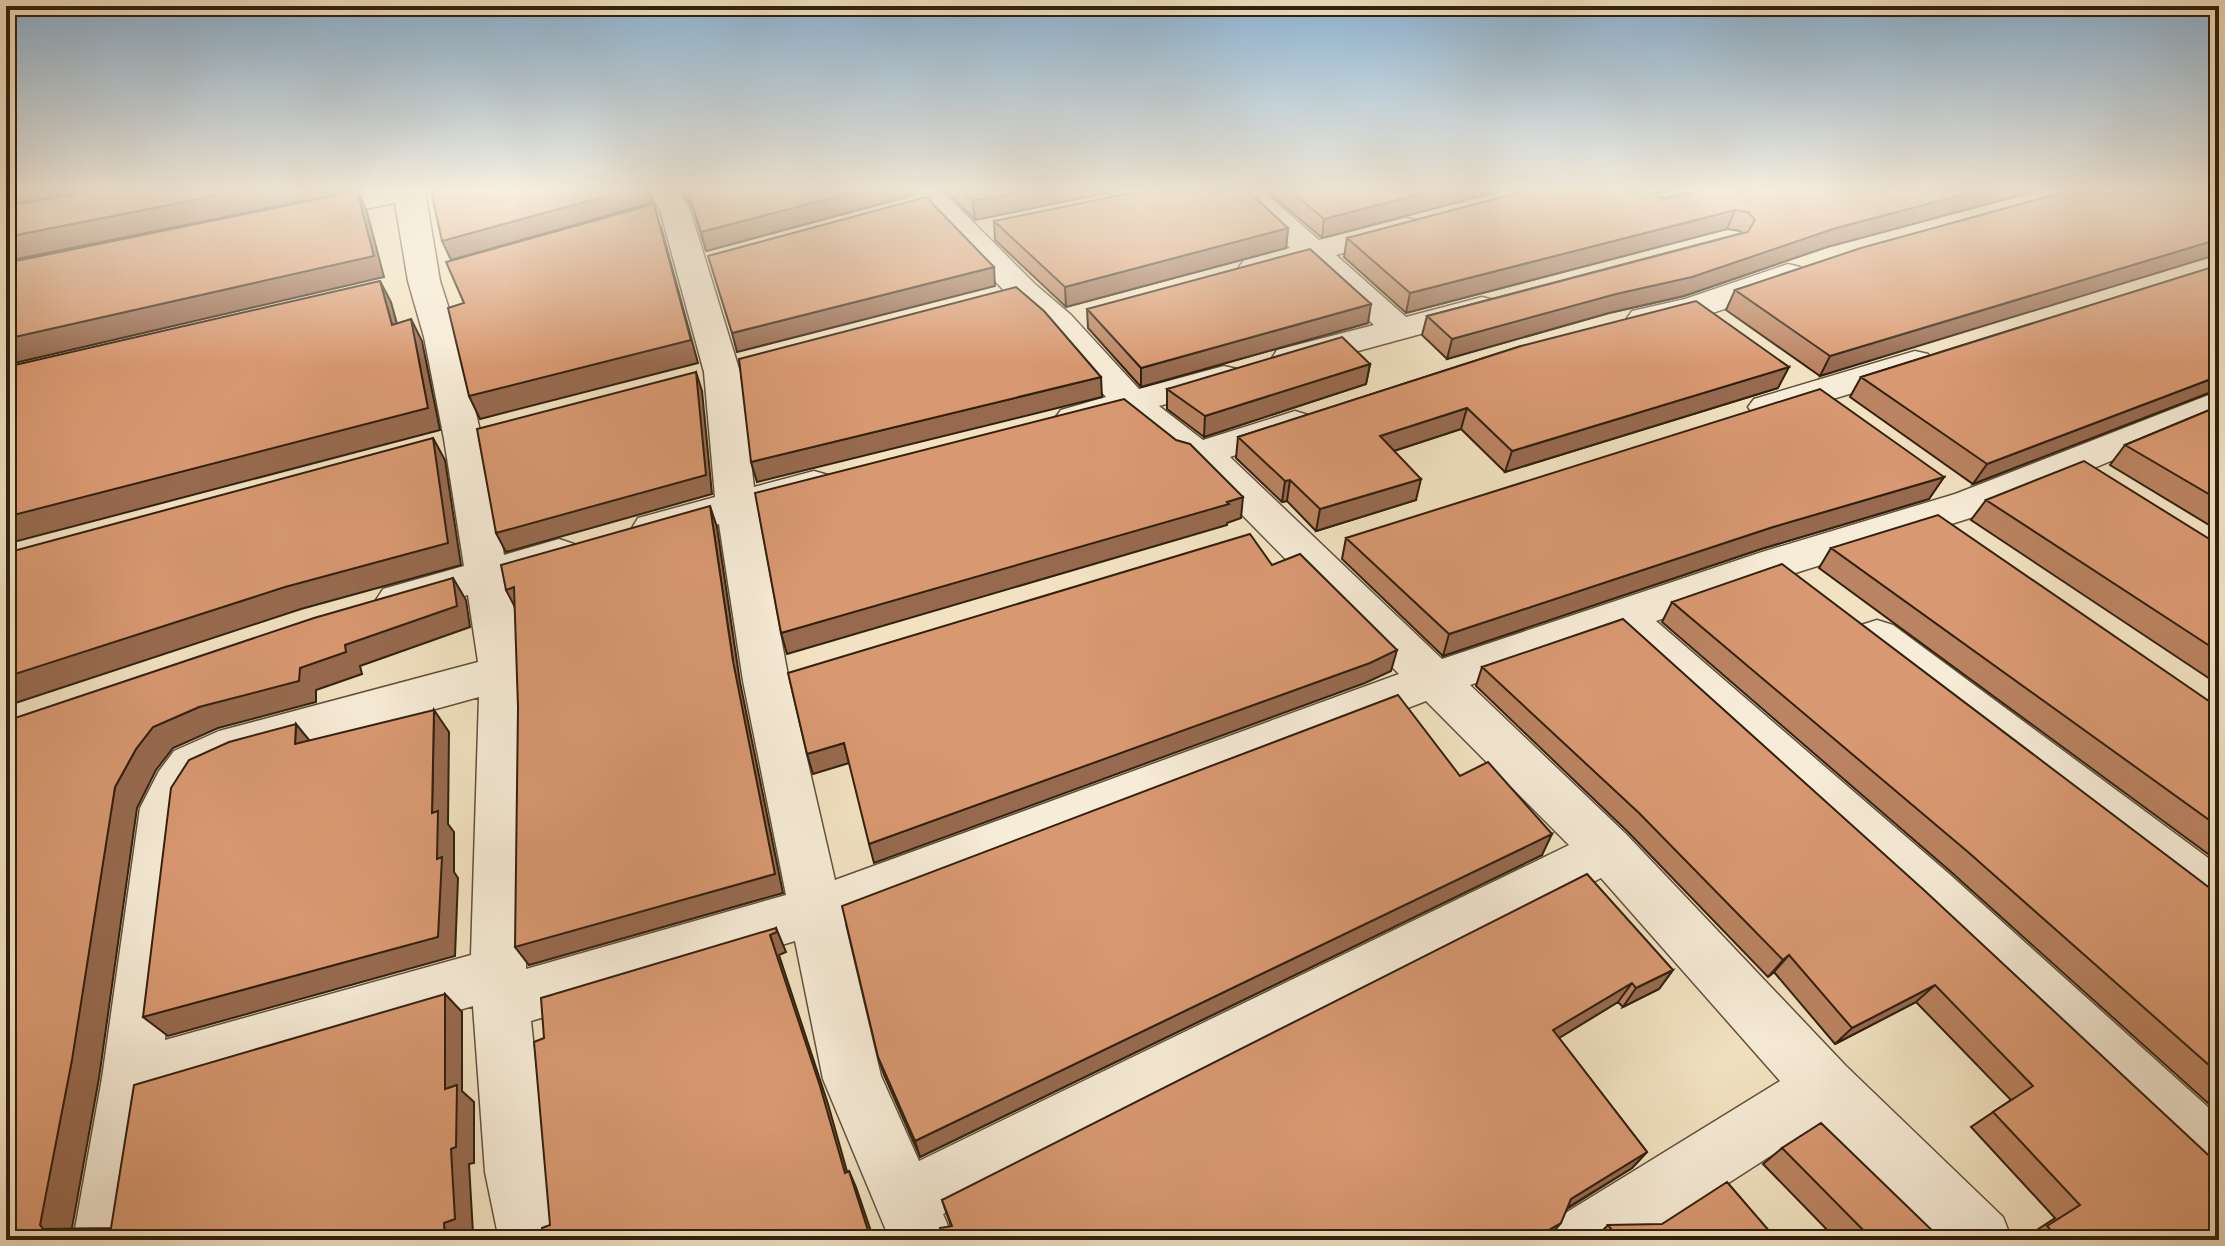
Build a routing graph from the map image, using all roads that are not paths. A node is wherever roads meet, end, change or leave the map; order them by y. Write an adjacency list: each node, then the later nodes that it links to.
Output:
1 (418, 249): 31 (street)
2 (696, 249): 29 (street)
3 (993, 249): 8 (street)
4 (1320, 249): 5 (street)
5 (1313, 251): 7 (street); 13 (street)
6 (1824, 262): 11 (street)
7 (1223, 276)
8 (1024, 292): 10 (street); 18 (street)
9 (1519, 297): 13 (street)
10 (979, 304)
11 (1694, 307): 12 (street); 14 (street)
12 (1607, 328)
13 (1399, 329): 18 (street)
14 (1730, 333)
15 (1953, 350): 17 (street)
16 (1779, 367): 17 (street)
17 (1816, 393): 21 (street); 22 (street)
18 (1132, 404): 23 (street); 25 (street)
19 (2201, 410): 24 (street); 26 (street)
20 (1323, 414): 25 (street)
21 (1731, 418)
22 (1854, 421)
23 (1040, 427)
24 (2219, 438)
25 (1203, 453): 35 (street)
26 (2071, 462): 28 (street); 30 (street)
27 (842, 477): 29 (street)
28 (2111, 487)
29 (736, 504): 31 (street); 38 (street)
30 (1777, 563): 33 (street); 37 (street)
31 (485, 575): 32 (street); 34 (street)
32 (364, 610)
33 (1622, 616): 35 (street); 42 (street)
34 (503, 673): 39 (street); 40 (street)
35 (1432, 680): 36 (street); 38 (street)
36 (1608, 850): 41 (street); 43 (street)
37 (2219, 896)
38 (815, 911): 39 (street); 43 (street)
39 (500, 988): 40 (street); 45 (street)
40 (131, 1078): 44 (street)
41 (1825, 1087): 46 (street); 47 (street)
42 (2219, 1158)
43 (913, 1220)
44 (105, 1240)
45 (531, 1240)
46 (1582, 1240)
47 (1980, 1240)

